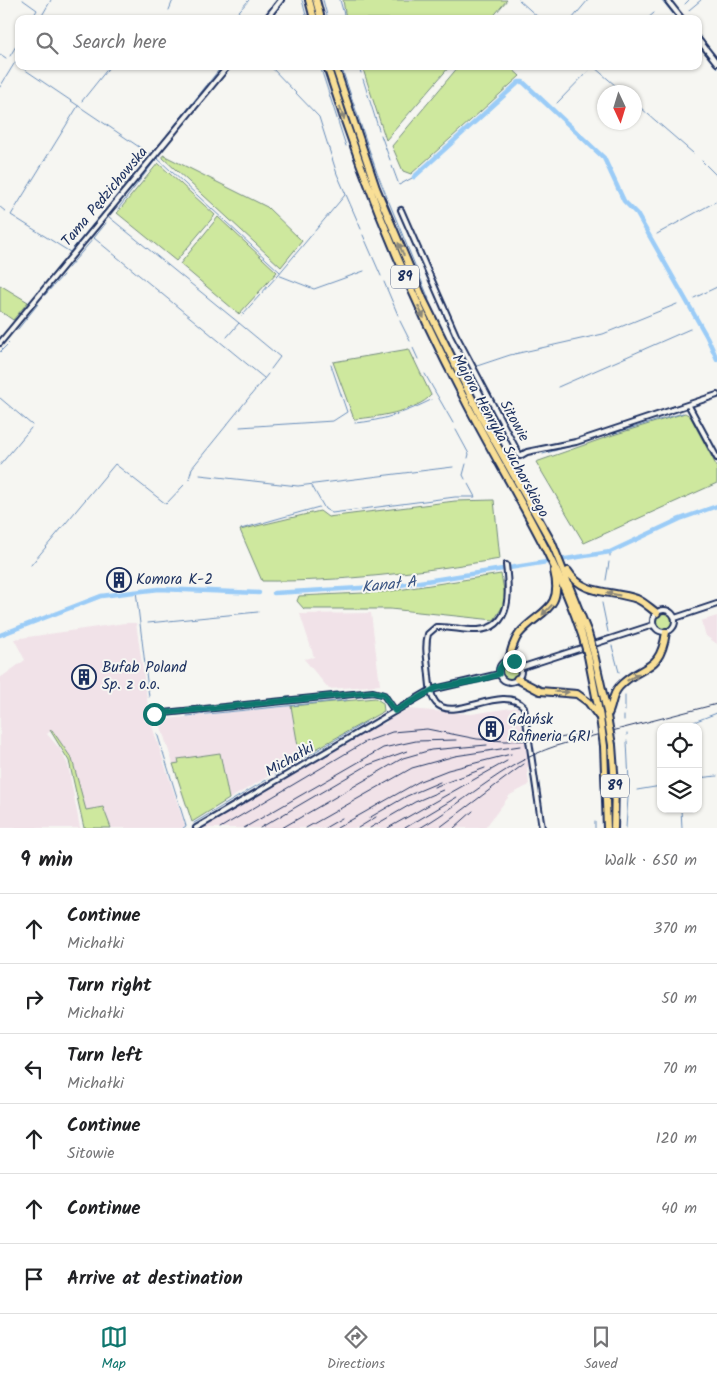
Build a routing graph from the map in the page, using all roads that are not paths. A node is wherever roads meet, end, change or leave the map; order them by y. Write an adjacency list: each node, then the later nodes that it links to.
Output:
1 (281, 0): 5 (street)
2 (309, 0): 6 (highway)
3 (316, 0): 7 (highway)
4 (668, 0): 8 (street)
5 (269, 15)
6 (313, 15)
7 (320, 15)
8 (679, 15)
9 (702, 44): 10 (street)
10 (717, 63)
11 (225, 70): 15 (street, Tama Pędzichowska)
12 (328, 70): 20 (highway, Majora Henryka Sucharskiego / 89, one-way to 20)
13 (336, 70): 21 (highway, Majora Henryka Sucharskiego / 89, one-way to 13)
14 (400, 210): 17 (street, Sitowie)
15 (0, 343)
16 (717, 395): 17 (street, Sitowie)
17 (689, 406): 18 (street)
18 (717, 458)
19 (506, 565): 32 (street)
20 (555, 565): 27 (highway, Majora Henryka Sucharskiego / 89); 28 (highway, one-way to 28)
21 (563, 565): 23 (highway, one-way to 21); 27 (highway, Majora Henryka Sucharskiego / 89)
22 (717, 604): 24 (street)
23 (657, 613): 24 (street); 25 (street)
24 (675, 618): 26 (street)
25 (653, 624): 26 (street); 29 (street)
26 (666, 632): 35 (highway, one-way to 26)
27 (585, 634): 35 (highway, Majora Henryka Sucharskiego / 89, bridge)
28 (509, 660): 29 (street); 30 (street)
29 (520, 668): 31 (street)
30 (499, 674): 31 (street); 32 (street)
31 (517, 679): 35 (highway, one-way to 35)
32 (431, 690): 33 (street, Michałki); 38 (street)
33 (395, 711): 34 (street); 37 (street, Michałki)
34 (154, 714)
35 (604, 717): 36 (highway, Majora Henryka Sucharskiego / 89, bridge)
36 (608, 745): 39 (highway, Majora Henryka Sucharskiego / 89); 40 (highway, Majora Henryka Sucharskiego / 89)
37 (196, 828)
38 (541, 828)
39 (607, 828)
40 (614, 828)

